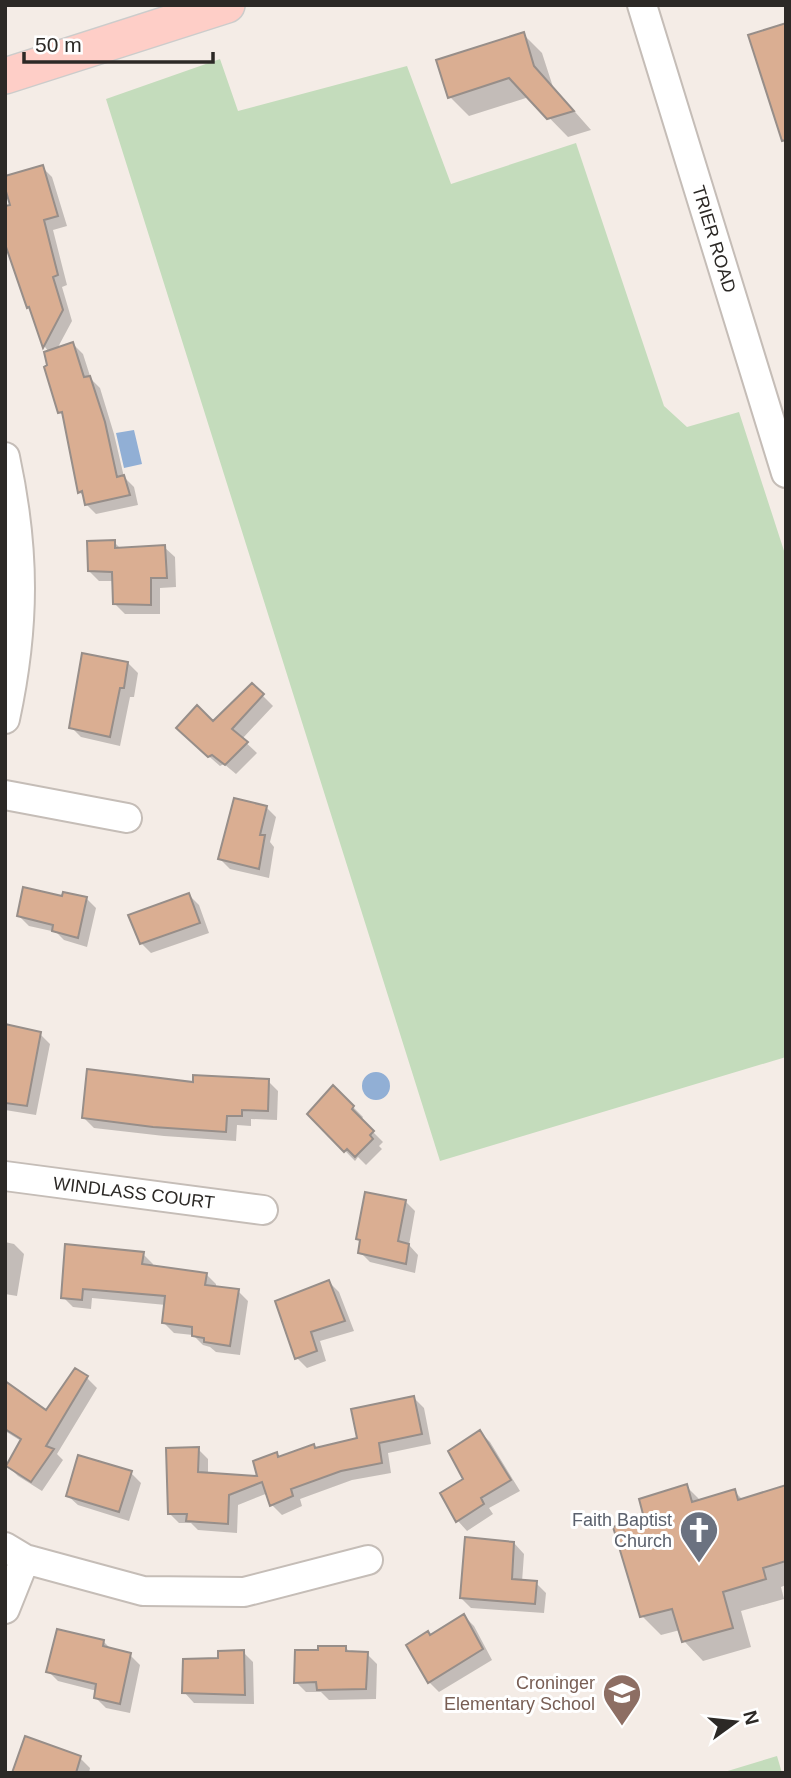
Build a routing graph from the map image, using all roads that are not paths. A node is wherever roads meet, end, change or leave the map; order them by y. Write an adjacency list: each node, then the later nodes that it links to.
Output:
1 (227, 5): 3 (main road)
2 (642, 5): 5 (street, TRIER ROAD)
3 (5, 76)
4 (5, 457): 6 (street)
5 (786, 473)
6 (5, 719)
7 (5, 796): 8 (street)
8 (127, 818)
9 (5, 1176): 10 (street, WINDLASS COURT)
10 (263, 1210)
11 (15, 1553): 12 (street); 13 (street)
12 (368, 1560)
13 (5, 1609)

